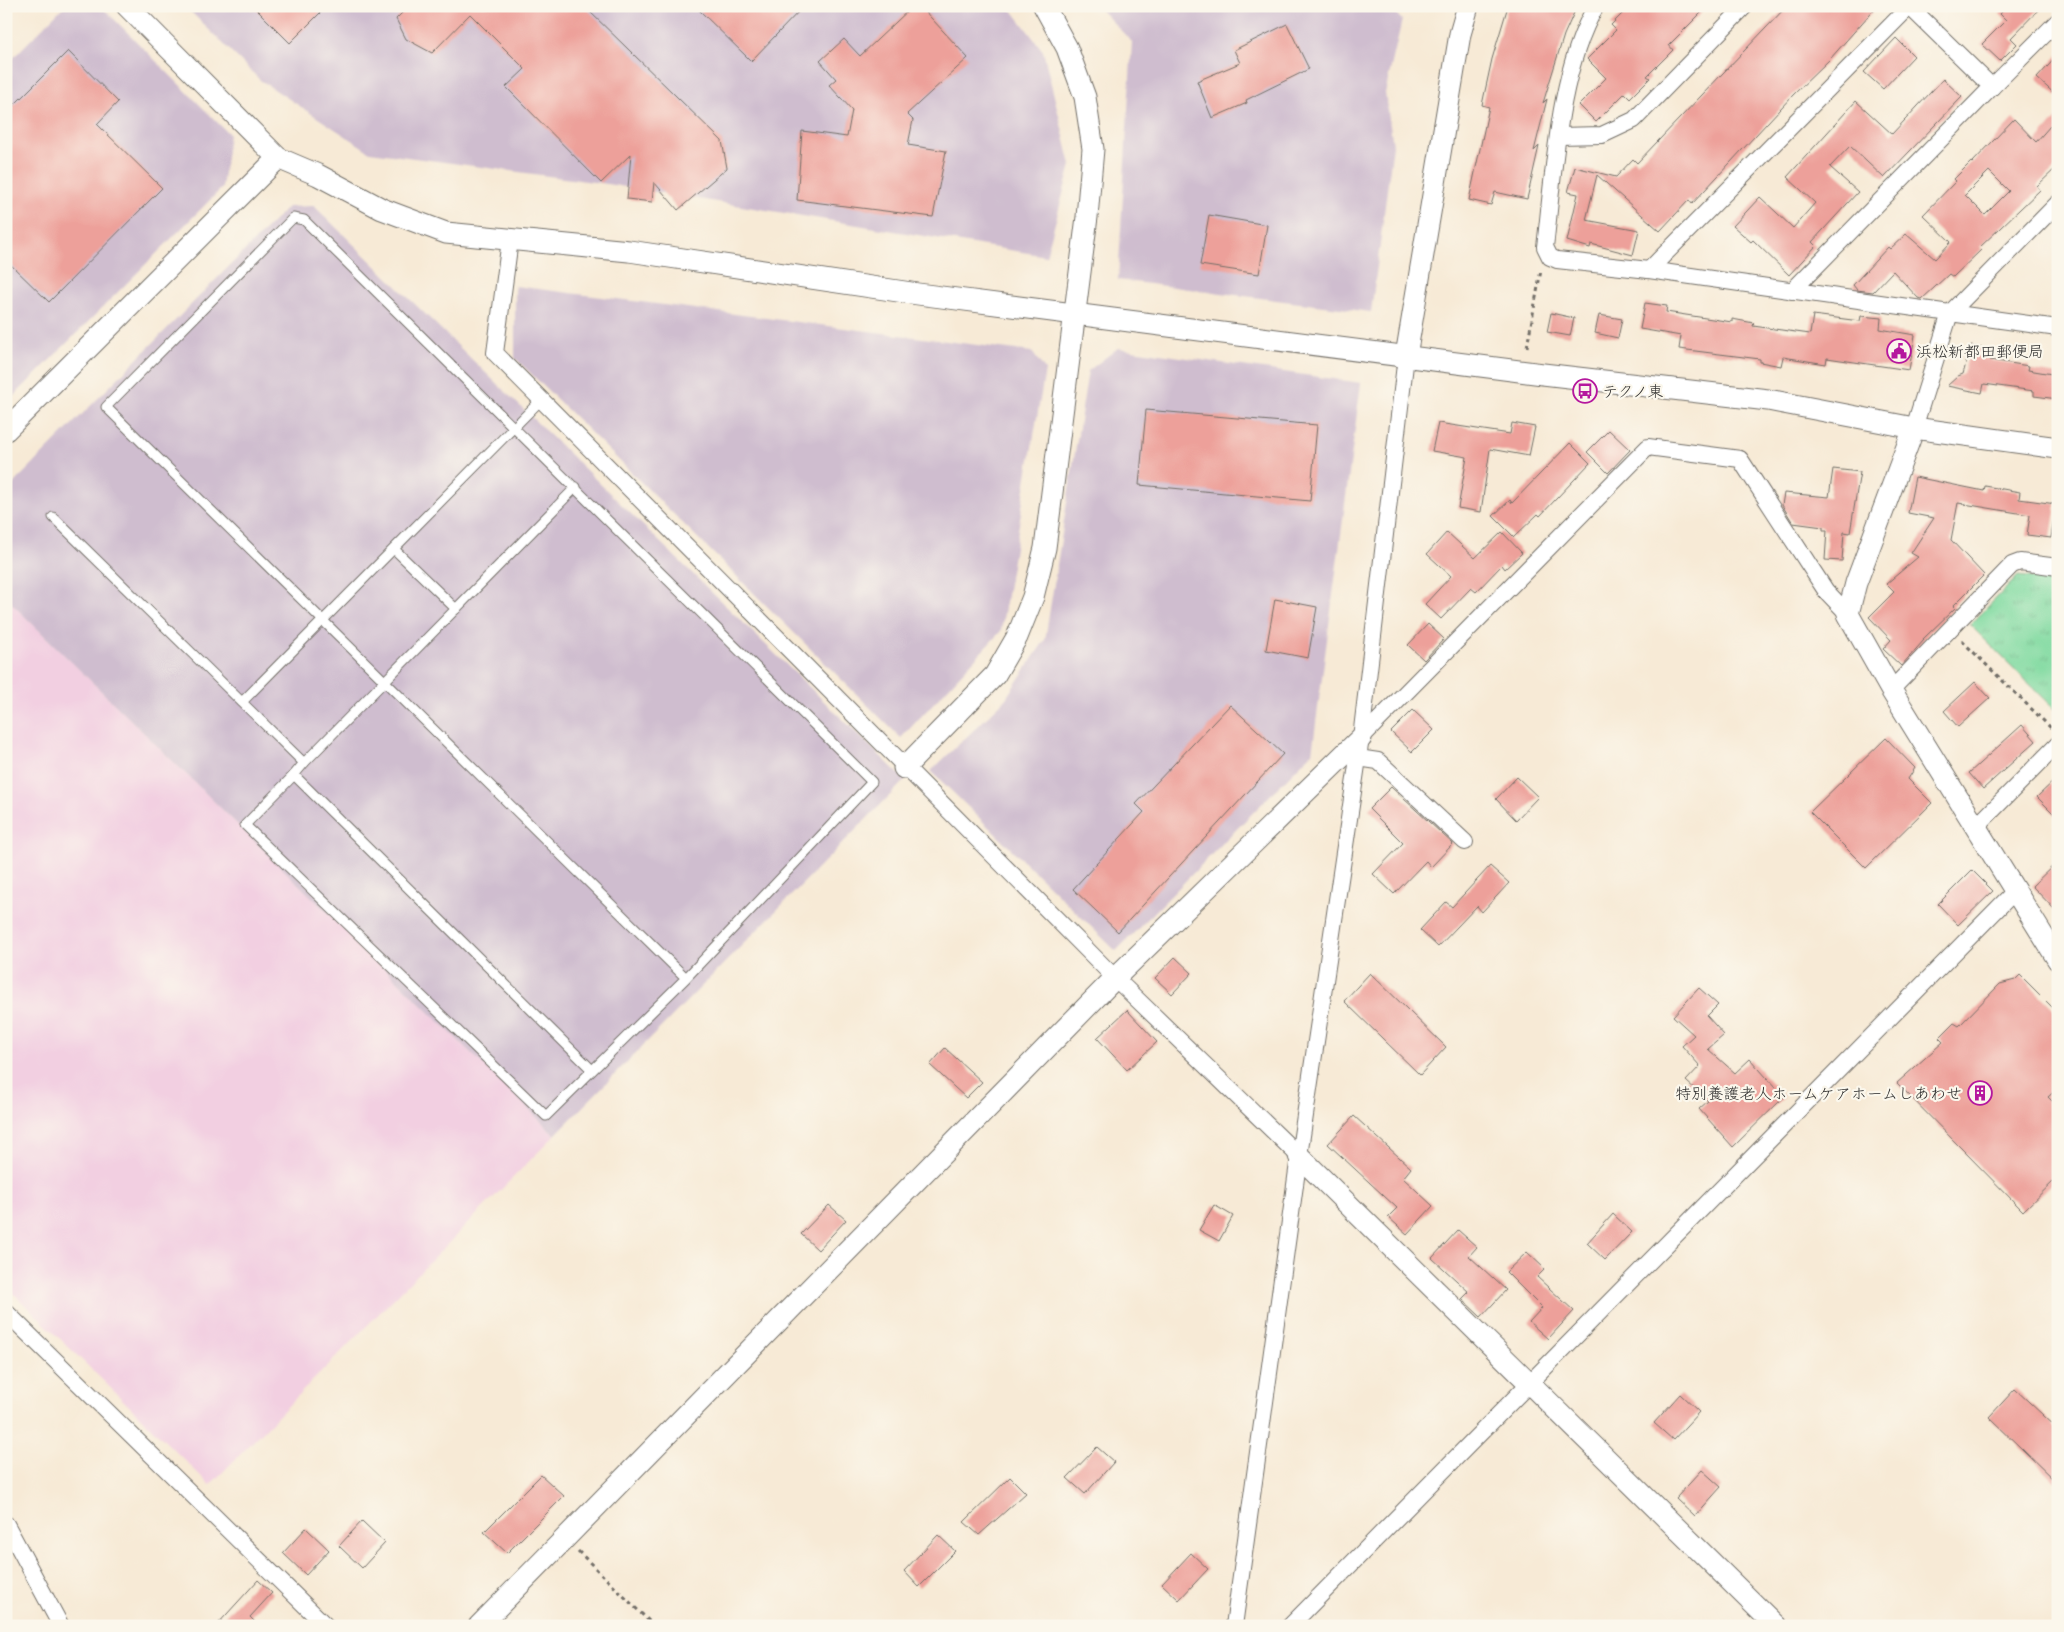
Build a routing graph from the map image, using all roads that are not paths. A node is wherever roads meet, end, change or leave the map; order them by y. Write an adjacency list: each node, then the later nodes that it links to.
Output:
1 (127, 6): 10 (street)
2 (1044, 6): 15 (street)
3 (1468, 6): 18 (street)
4 (1596, 6): 9 (street)
5 (1745, 6): 9 (street)
6 (1909, 6): 8 (street); 13 (street)
7 (2058, 21): 8 (street)
8 (1992, 87): 14 (street)
9 (1559, 136): 13 (street)
10 (278, 158): 12 (street); 22 (street)
11 (2058, 204): 16 (street)
12 (510, 240): 15 (street); 19 (street)
13 (1649, 270): 14 (street)
14 (1792, 291): 16 (street)
15 (1073, 313): 18 (street); 37 (street)
16 (1950, 313): 17 (street); 21 (street)
17 (2058, 328)
18 (1406, 356): 21 (street); 35 (street)
19 (541, 400): 20 (lane); 37 (street)
20 (514, 427): 24 (lane); 26 (lane); 30 (lane)
21 (1914, 428): 23 (street); 29 (street)
22 (6, 430)
23 (2058, 448)
24 (576, 487): 28 (lane); 43 (lane)
25 (53, 517): 33 (lane)
26 (394, 549): 28 (lane); 30 (lane)
27 (2058, 567): 32 (street)
28 (456, 609): 31 (lane)
29 (1848, 614): 32 (street); 35 (street)
30 (322, 621): 31 (lane); 33 (lane)
31 (384, 682): 36 (lane); 43 (lane)
32 (1891, 690): 39 (street)
33 (242, 702): 36 (lane)
34 (2058, 744): 39 (street)
35 (1359, 748): 40 (street); 44 (street); 46 (street)
36 (304, 763): 38 (lane)
37 (904, 768): 44 (street)
38 (294, 775): 45 (lane); 45 (lane)
39 (1976, 827): 41 (street)
40 (1465, 842)
41 (2014, 892): 42 (street); 48 (street)
42 (2058, 960)
43 (686, 978): 45 (lane)
44 (1115, 978): 46 (street); 52 (street)
45 (592, 1070)
46 (1300, 1156): 48 (street); 53 (street)
47 (6, 1312): 51 (street)
48 (1530, 1382): 54 (street); 55 (street)
49 (6, 1524): 50 (street)
50 (61, 1626)
51 (326, 1626)
52 (479, 1626)
53 (1234, 1626)
54 (1290, 1626)
55 (1776, 1626)

